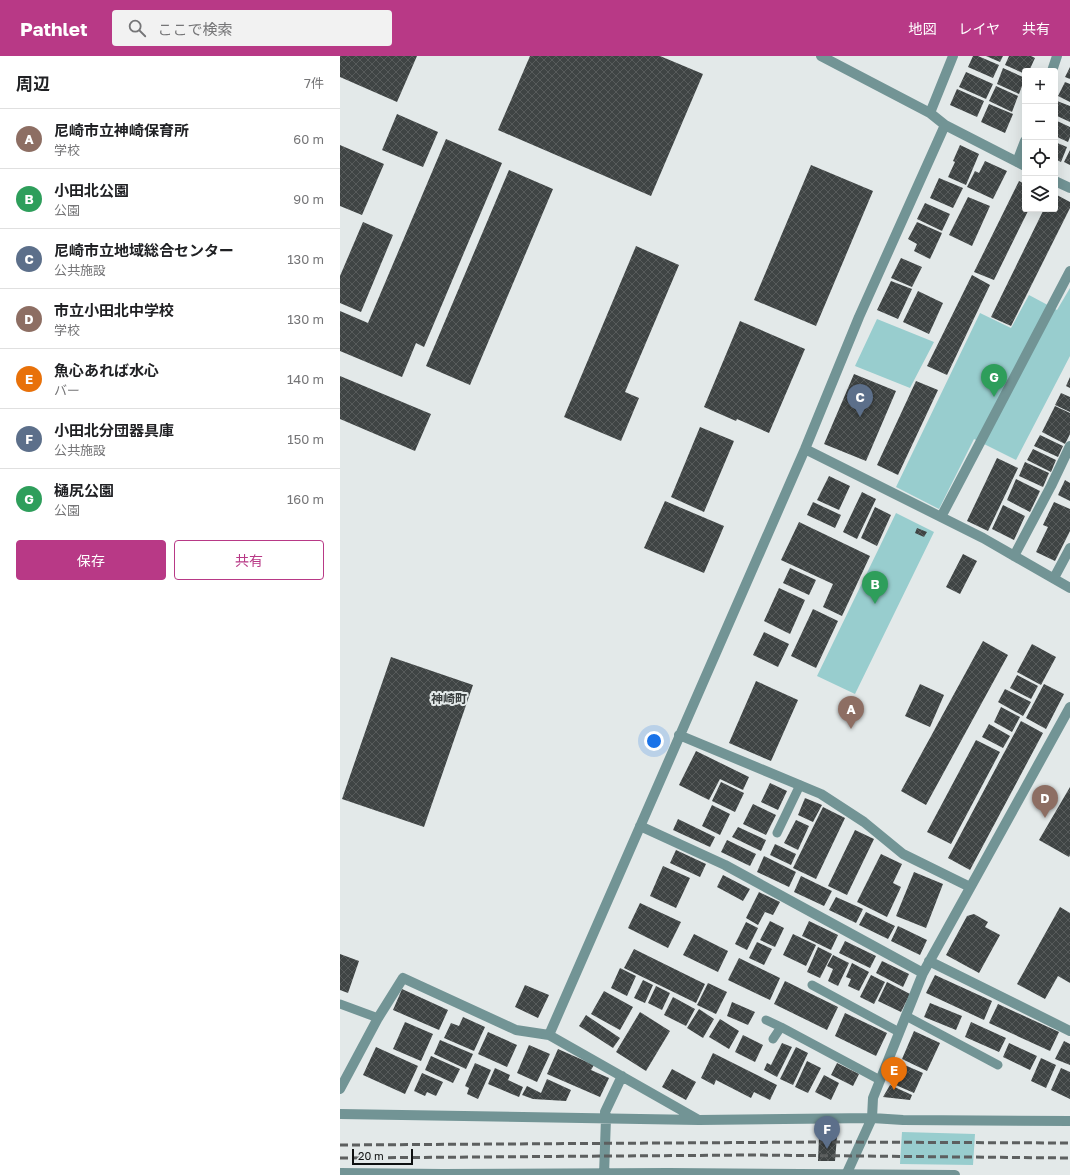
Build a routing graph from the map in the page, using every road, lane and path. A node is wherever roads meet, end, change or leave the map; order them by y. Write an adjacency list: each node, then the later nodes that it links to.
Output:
1 (821, 56): 5 (street)
2 (953, 56): 5 (street)
3 (1057, 56): 4 (street)
4 (1053, 68)
5 (930, 113): 6 (street)
6 (945, 125): 7 (street); 12 (street)
7 (1021, 164)
8 (1058, 182): 9 (street)
9 (1070, 188)
10 (1070, 271): 13 (street)
11 (1070, 446): 15 (street)
12 (805, 450): 13 (street); 19 (street)
13 (941, 517): 15 (street)
14 (1070, 548): 16 (street)
15 (1014, 556): 16 (street)
16 (1054, 578): 17 (street)
17 (1070, 588)
18 (1070, 707): 23 (street)
19 (679, 735): 20 (street); 21 (street)
20 (800, 785): 22 (lane); 23 (street)
21 (640, 826): 25 (street); 34 (street)
22 (777, 833)
23 (970, 887): 24 (street)
24 (929, 961): 25 (street); 32 (street)
25 (923, 973): 28 (street)
26 (812, 985): 33 (lane)
27 (340, 1004): 29 (lane)
28 (906, 1016): 33 (street); 36 (lane)
29 (378, 1018): 34 (street); 39 (street)
30 (766, 1020): 31 (lane)
31 (781, 1027): 35 (lane); 38 (lane)
32 (1070, 1031)
33 (899, 1032): 38 (street)
34 (549, 1035): 37 (street)
35 (773, 1039)
36 (998, 1065)
37 (622, 1076): 41 (street); 43 (street)
38 (880, 1080): 42 (street)
39 (340, 1089)
40 (340, 1114): 41 (street)
41 (606, 1118): 43 (street); 47 (street)
42 (872, 1118): 43 (street); 44 (street); 49 (street)
43 (699, 1120)
44 (1070, 1121)
45 (340, 1173): 46 (street)
46 (382, 1174): 48 (street)
47 (604, 1174): 48 (street); 49 (street)
48 (495, 1175)
49 (845, 1175): 50 (street)
50 (955, 1175)

